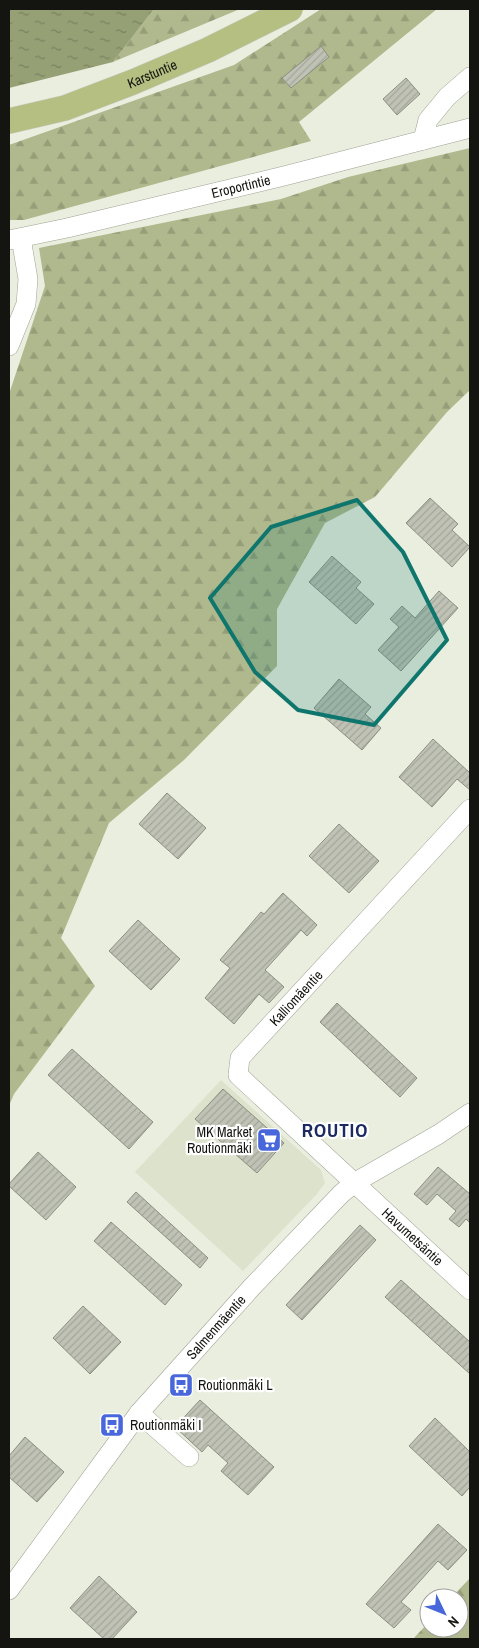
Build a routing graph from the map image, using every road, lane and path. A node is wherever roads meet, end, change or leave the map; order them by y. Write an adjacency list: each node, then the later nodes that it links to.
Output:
1 (290, 9): 3 (main road, Karstuntie)
2 (470, 77): 5 (street)
3 (9, 121)
4 (470, 128): 5 (street, Eroportintie)
5 (423, 140): 6 (street, Eroportintie)
6 (15, 239): 7 (street)
7 (9, 346)
8 (470, 810): 10 (street, Kalliomäentie)
9 (470, 1113): 10 (street, Salmenmäentie)
10 (354, 1183): 11 (street, Havumetsäntie); 12 (street, Salmenmäentie)
11 (470, 1290)
12 (139, 1413): 13 (street); 14 (street, Salmenmäentie)
13 (189, 1457)
14 (9, 1590)

